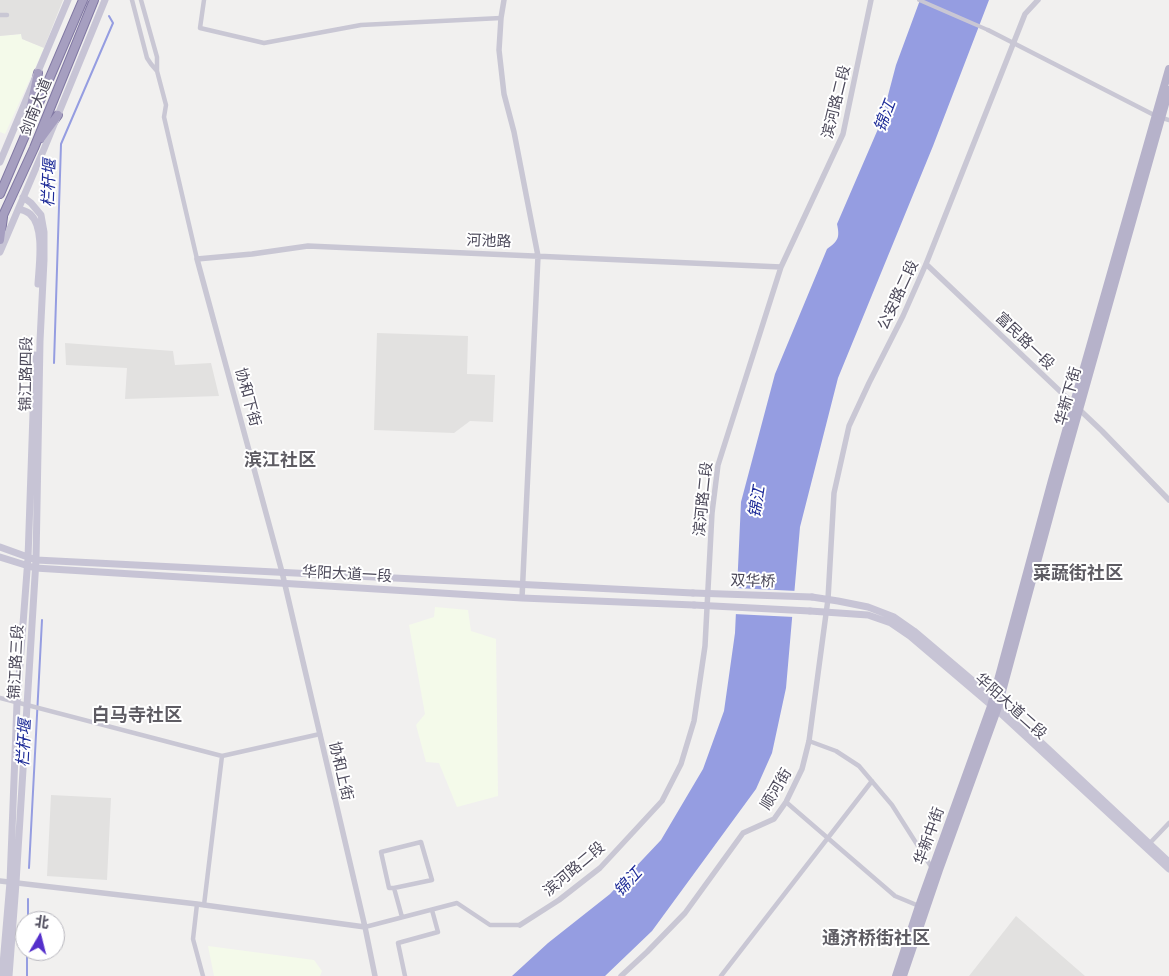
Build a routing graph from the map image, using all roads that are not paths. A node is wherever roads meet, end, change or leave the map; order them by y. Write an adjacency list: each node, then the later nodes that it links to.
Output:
1 (68, 0): 19 (main road)
2 (83, 0): 23 (highway, 剑南大道)
3 (94, 0): 24 (highway, 剑南大道)
4 (105, 0): 21 (main road)
5 (132, 0): 18 (street)
6 (142, 0): 18 (street)
7 (204, 0): 14 (street)
8 (504, 0): 14 (street)
9 (871, 0): 35 (street, 滨河路二段)
10 (918, 0): 15 (street)
11 (1038, 0): 16 (street, 公安路二段)
12 (0, 15): 13 (street)
13 (7, 15)
14 (501, 18): 32 (street)
15 (988, 30): 16 (street)
16 (1013, 43): 22 (street); 34 (street, 公安路二段)
17 (1169, 68): 22 (main road)
18 (157, 71): 33 (street)
19 (38, 73): 23 (highway); 25 (main road)
20 (1169, 90): 22 (main road)
21 (58, 115): 24 (highway); 27 (main road)
22 (1162, 118): 36 (main road)
23 (26, 134): 26 (highway, 剑南大道)
24 (34, 148): 29 (highway, 剑南大道)
25 (0, 162)
26 (0, 194)
27 (24, 197): 28 (main road); 40 (main road, 锦江路四段)
28 (19, 208): 31 (main road); 40 (main road, 锦江路四段)
29 (2, 218): 30 (highway, 剑南大道)
30 (0, 240)
31 (0, 252)
32 (538, 256): 33 (street, 河池路); 35 (street, 河池路); 44 (street)
33 (197, 259): 42 (street, 协和下街)
34 (926, 264): 36 (street, 富民路一段); 48 (street, 公安路二段)
35 (781, 267): 73 (street, 滨河路二段)
36 (1076, 407): 37 (street, 富民路一段); 53 (main road)
37 (1169, 500)
38 (0, 547): 40 (main road, 华阳大道一段)
39 (0, 557): 41 (main road, 华阳大道一段)
40 (32, 559): 41 (main road, 锦江路三段); 42 (main road, 华阳大道一段)
41 (32, 567): 43 (main road, 华阳大道一段); 52 (main road, 锦江路三段); 54 (main road, 锦江路三段)
42 (282, 572): 43 (street, 协和上街); 44 (main road, 华阳大道一段)
43 (285, 584): 47 (main road, 华阳大道一段); 55 (street, 协和上街)
44 (522, 584): 45 (main road, 华阳大道一段); 47 (street)
45 (693, 593): 46 (main road, 双华桥, bridge)
46 (812, 597): 48 (main road, 华阳大道二段)
47 (522, 598): 49 (main road, 华阳大道一段, bridge)
48 (828, 600): 50 (street, 公安路二段); 53 (main road, 华阳大道二段)
49 (810, 611): 50 (main road, 华阳大道二段)
50 (826, 612): 53 (main road, 华阳大道二段); 56 (street, 顺河街)
51 (0, 698): 52 (street)
52 (17, 703): 54 (street); 67 (main road, 锦江路三段)
53 (995, 704): 62 (main road, 华阳大道二段); 64 (main road, 华新中街); 65 (main road, 华阳大道二段); 83 (main road, 华新中街)
54 (34, 707): 57 (street); 67 (main road, 锦江路三段)
55 (320, 734): 57 (street); 74 (street, 协和上街)
56 (809, 741): 58 (street); 59 (street, 顺河街)
57 (222, 756): 69 (street)
58 (872, 781): 61 (street); 64 (street)
59 (786, 802): 61 (street); 80 (street, 顺河街)
60 (1169, 823): 62 (street)
61 (827, 838): 70 (street); 81 (street)
62 (1149, 844): 63 (main road, 华阳大道二段)
63 (1169, 862)
64 (932, 868): 70 (main road, 华新中街)
65 (1169, 869)
66 (0, 881): 67 (street)
67 (13, 883): 69 (street); 75 (main road, 锦江路三段); 76 (main road, 锦江路三段)
68 (394, 888): 68 (street); 72 (street)
69 (201, 905): 74 (street); 77 (street)
70 (919, 906): 82 (main road, 华新中街)
71 (432, 910): 72 (street); 73 (street); 79 (street)
72 (402, 917): 74 (street)
73 (520, 925)
74 (365, 927): 78 (street, 协和上街)
75 (2, 976)
76 (9, 976)
77 (203, 976)
78 (375, 976)
79 (405, 976)
80 (621, 976)
81 (722, 976)
82 (896, 976)
83 (903, 976)

